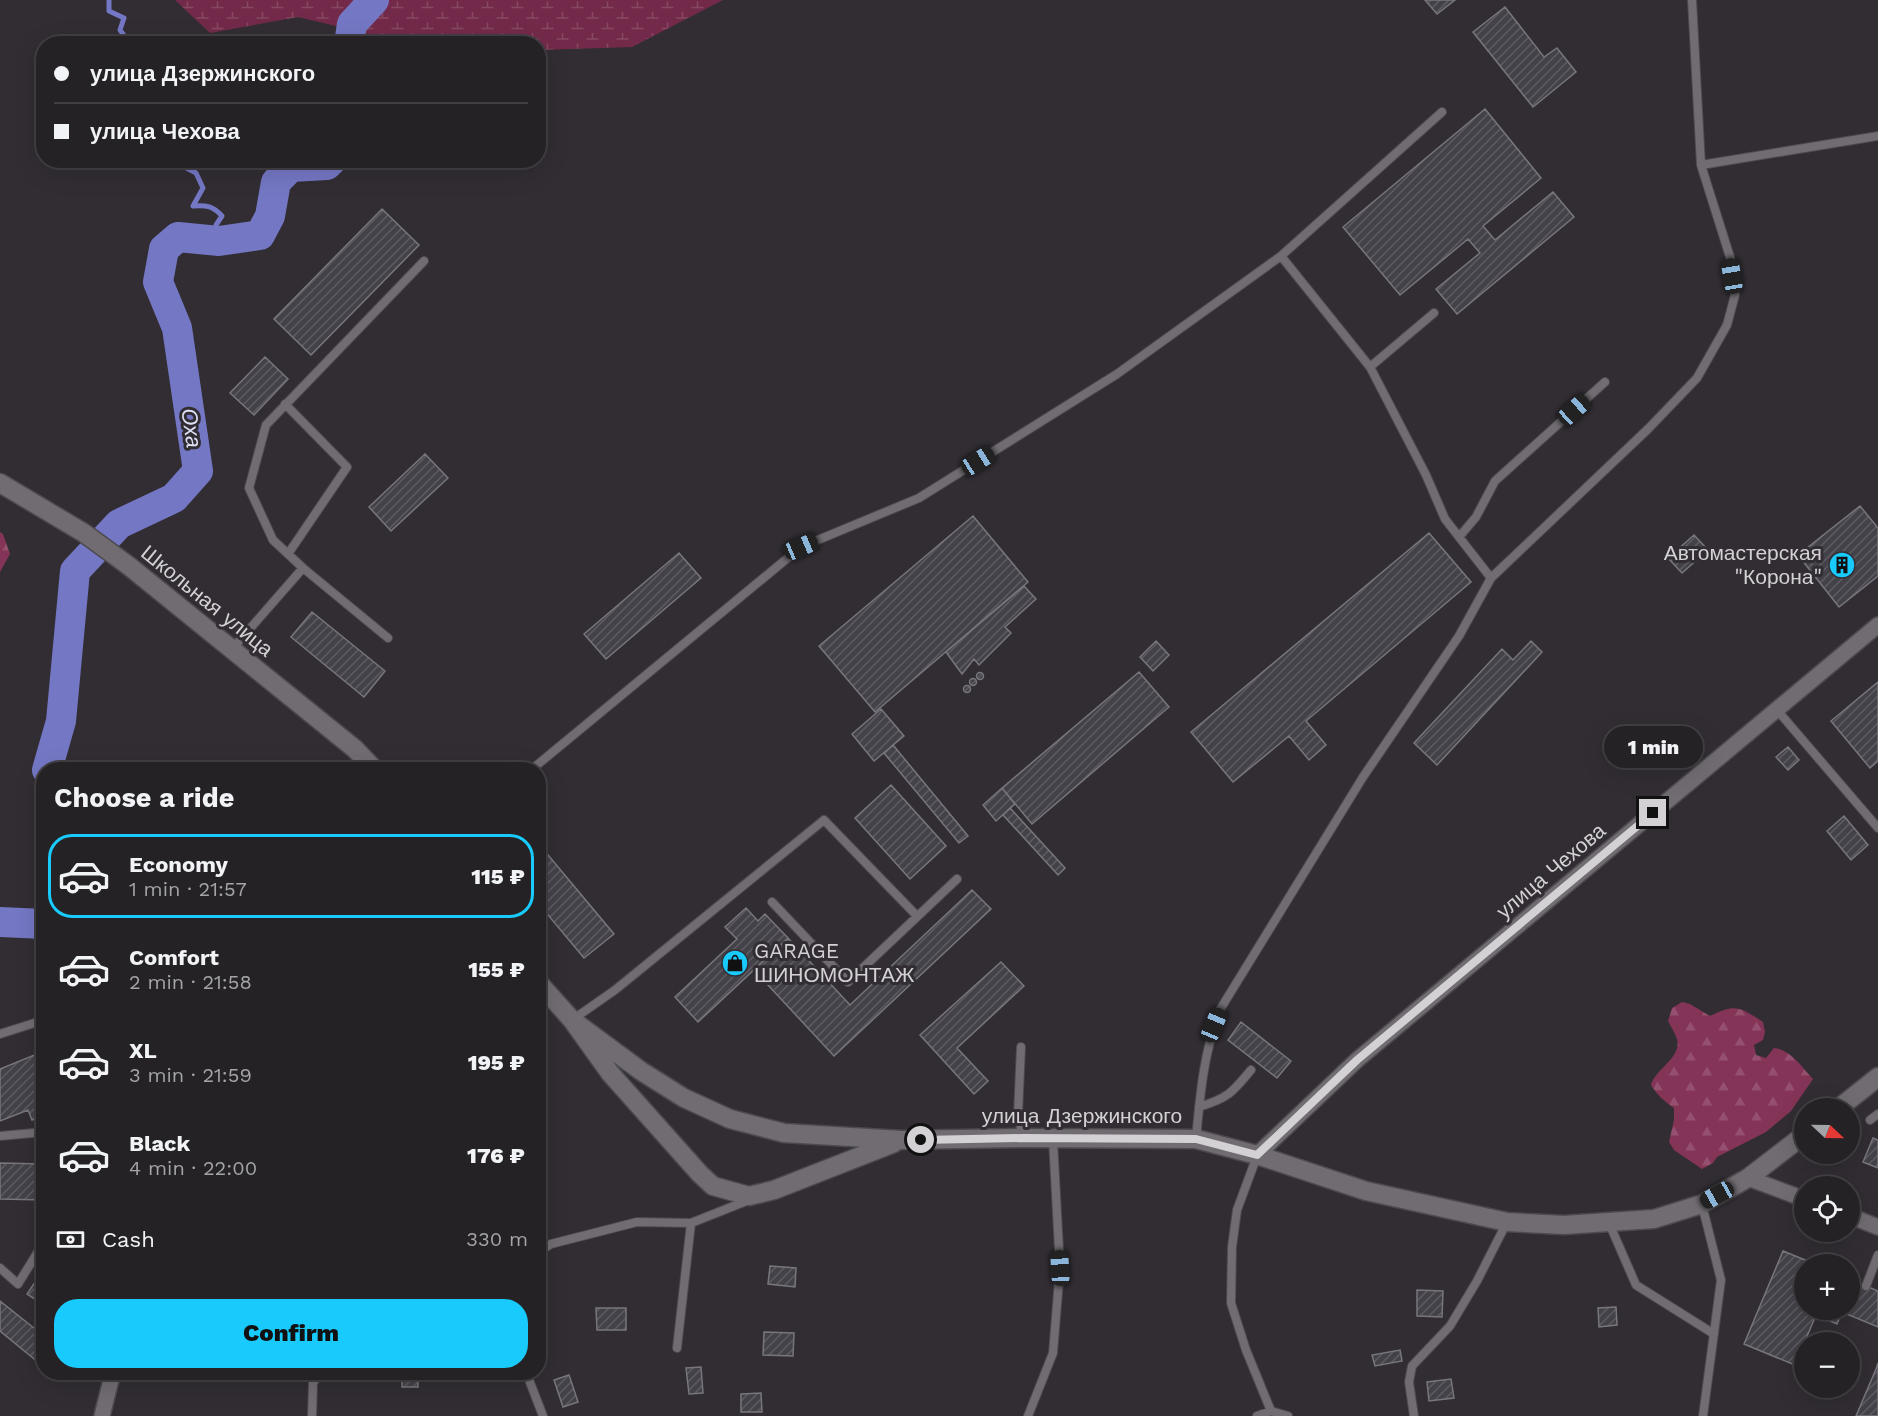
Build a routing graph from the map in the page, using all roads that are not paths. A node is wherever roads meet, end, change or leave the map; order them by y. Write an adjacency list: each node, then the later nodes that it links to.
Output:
1 (1692, 0): 4 (lane)
2 (1442, 112): 5 (lane)
3 (1878, 136): 4 (lane)
4 (1701, 165): 15 (lane)
5 (1281, 256): 8 (lane); 21 (lane)
6 (424, 261): 10 (lane)
7 (1434, 314): 8 (lane)
8 (1370, 367): 12 (lane)
9 (1605, 382): 12 (lane)
10 (285, 404): 13 (lane); 13 (lane)
11 (0, 483): 18 (street, Школьная улица)
12 (1459, 537): 15 (lane)
13 (288, 555): 14 (lane)
14 (303, 568): 17 (lane); 18 (lane)
15 (1491, 578): 34 (lane)
16 (1878, 625): 19 (street, улица Чехова)
17 (388, 638)
18 (232, 649): 20 (street, Школьная улица)
19 (1777, 710): 22 (lane); 44 (street, улица Чехова)
20 (367, 762)
21 (541, 762)
22 (1878, 828)
23 (957, 879): 25 (lane)
24 (772, 902): 25 (lane)
25 (917, 916): 27 (lane)
26 (546, 991): 27 (street)
27 (572, 1020): 42 (street, улица Дзержинского); 46 (street, улица Дзержинского)
28 (36, 1023): 29 (lane)
29 (0, 1034)
30 (1021, 1047): 39 (lane)
31 (1251, 1070): 34 (lane)
32 (1878, 1077): 33 (street)
33 (1852, 1098)
34 (1199, 1107): 41 (lane)
35 (1878, 1114): 36 (lane)
36 (1870, 1120)
37 (36, 1133): 38 (lane)
38 (0, 1136)
39 (1023, 1138): 40 (street, улица Дзержинского); 42 (street, улица Дзержинского)
40 (1053, 1138): 41 (street, улица Дзержинского); 68 (lane)
41 (1196, 1139): 44 (street, улица Дзержинского)
42 (901, 1140): 46 (street, улица Дзержинского)
43 (1794, 1143): 45 (street, улица Дзержинского)
44 (1257, 1155): 50 (street, улица Дзержинского); 64 (lane)
45 (1748, 1178): 47 (street); 48 (street, улица Дзержинского)
46 (774, 1190): 52 (lane)
47 (1794, 1195)
48 (1702, 1204): 51 (street, улица Дзержинского); 59 (lane)
49 (1860, 1220): 53 (street)
50 (1507, 1222): 51 (street, улица Дзержинского); 71 (lane)
51 (1609, 1222): 59 (lane)
52 (691, 1223): 54 (lane); 60 (lane)
53 (1878, 1227)
54 (546, 1247)
55 (36, 1255): 57 (lane)
56 (1878, 1255): 58 (lane)
57 (0, 1268)
58 (1866, 1286)
59 (1714, 1334): 72 (lane)
60 (677, 1348)
61 (111, 1380): 65 (street)
62 (315, 1380): 66 (lane)
63 (529, 1380): 67 (lane)
64 (1271, 1411): 69 (lane); 70 (lane)
65 (102, 1416)
66 (312, 1416)
67 (543, 1416)
68 (1028, 1416)
69 (1257, 1416)
70 (1288, 1416)
71 (1414, 1416)
72 (1703, 1416)

